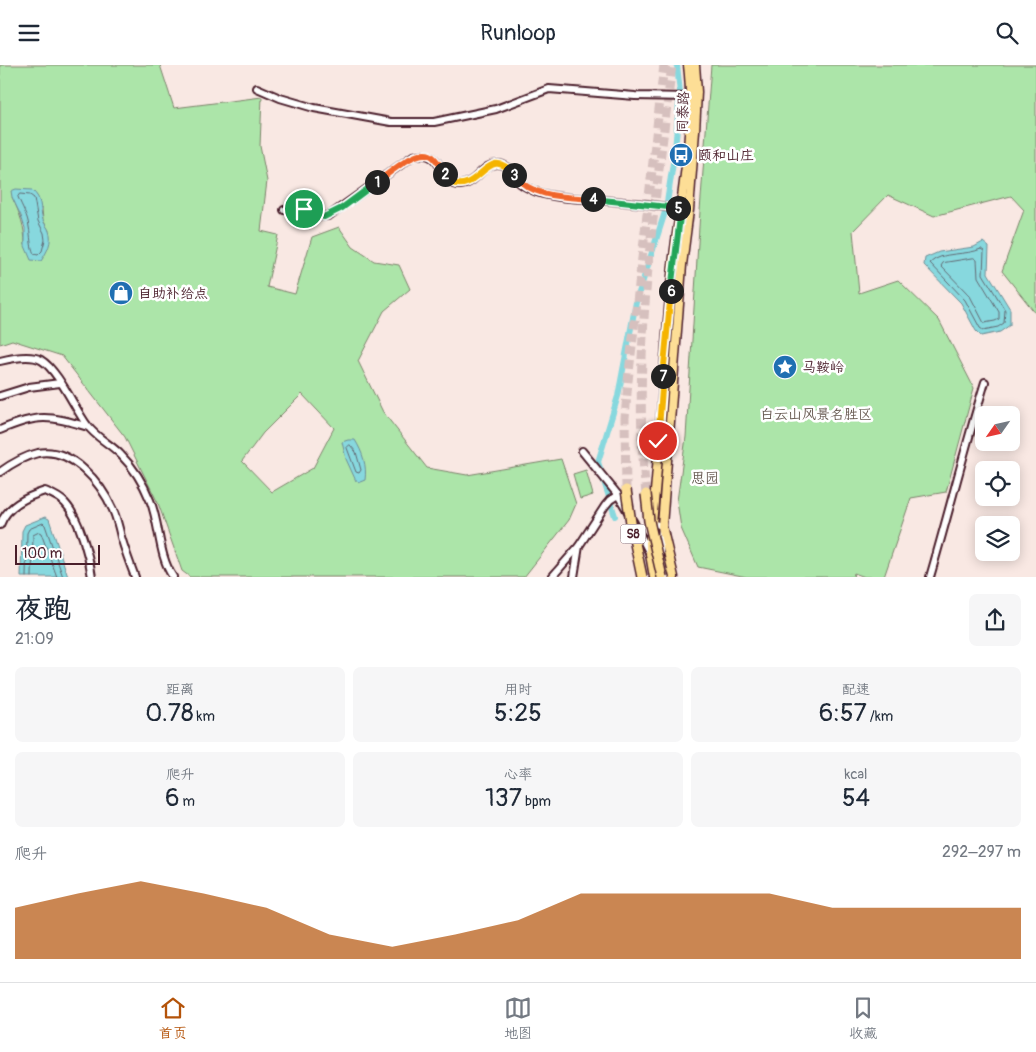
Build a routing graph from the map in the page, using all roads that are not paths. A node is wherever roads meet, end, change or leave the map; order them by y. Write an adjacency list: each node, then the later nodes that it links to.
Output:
1 (688, 65): 4 (main road, 同泰路)
2 (695, 65): 19 (main road, 同泰路)
3 (257, 88): 4 (street)
4 (689, 97): 5 (main road, 同泰路)
5 (681, 209): 6 (street); 17 (main road, 同泰路)
6 (284, 210)
7 (0, 361): 9 (street)
8 (985, 382): 32 (street)
9 (60, 383): 10 (street); 11 (street)
10 (0, 396)
11 (88, 427): 12 (street); 25 (street)
12 (0, 430)
13 (582, 451): 15 (street)
14 (0, 471): 24 (street)
15 (622, 493): 20 (street); 22 (street); 28 (highway, S8, bridge)
16 (646, 495): 30 (highway, S8, bridge)
17 (652, 523): 19 (street); 22 (main road, 同泰路)
18 (0, 525): 23 (street)
19 (662, 526): 21 (main road, 同泰路); 30 (street)
20 (579, 545): 26 (street); 27 (street)
21 (669, 552): 22 (main road); 31 (main road, 同泰路)
22 (650, 554): 29 (main road, 同泰路)
23 (92, 577)
24 (135, 577)
25 (173, 577)
26 (552, 577)
27 (574, 577)
28 (642, 577)
29 (652, 577)
30 (662, 577)
31 (674, 577)
32 (930, 577)

